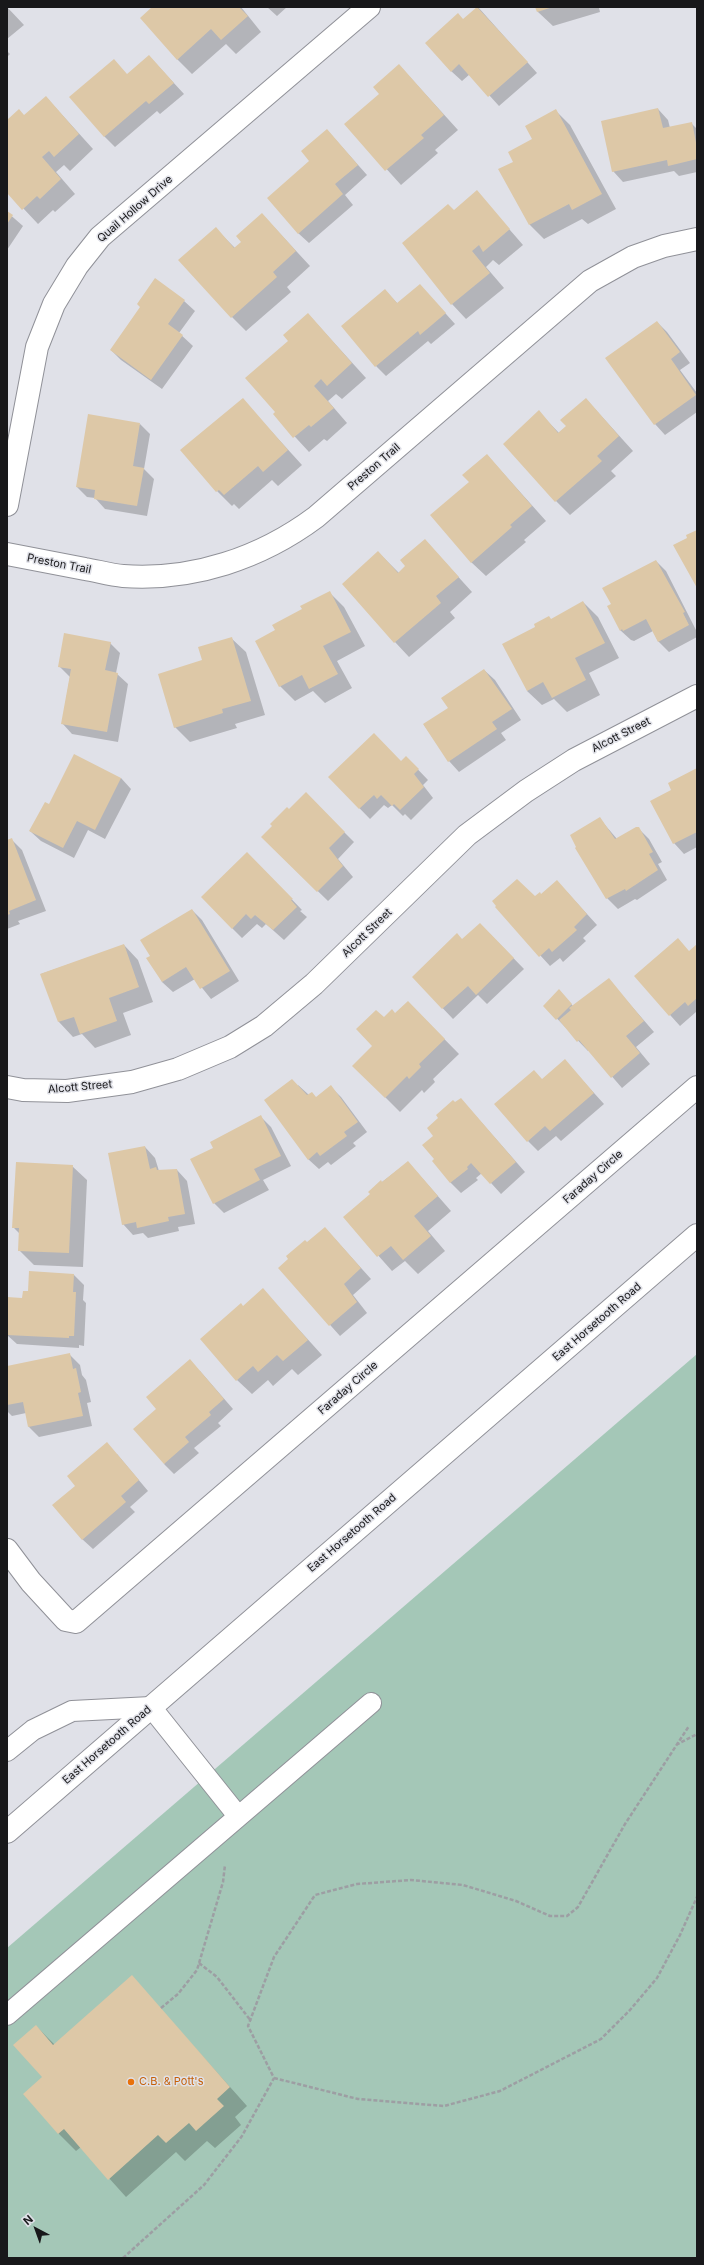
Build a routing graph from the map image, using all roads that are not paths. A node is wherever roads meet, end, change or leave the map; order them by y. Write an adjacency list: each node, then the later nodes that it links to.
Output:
1 (369, 7): 3 (street, Quail Hollow Drive)
2 (697, 239): 4 (street, Preston Trail)
3 (7, 505)
4 (7, 554)
5 (697, 696): 6 (street, Alcott Street)
6 (7, 1087)
7 (697, 1087): 9 (street, Faraday Circle)
8 (697, 1235): 11 (street, East Horsetooth Road)
9 (7, 1550)
10 (371, 1703): 13 (lane)
11 (151, 1707): 12 (lane); 13 (lane); 14 (street, East Horsetooth Road)
12 (7, 1751)
13 (234, 1819): 15 (lane)
14 (7, 1832)
15 (7, 2015)

